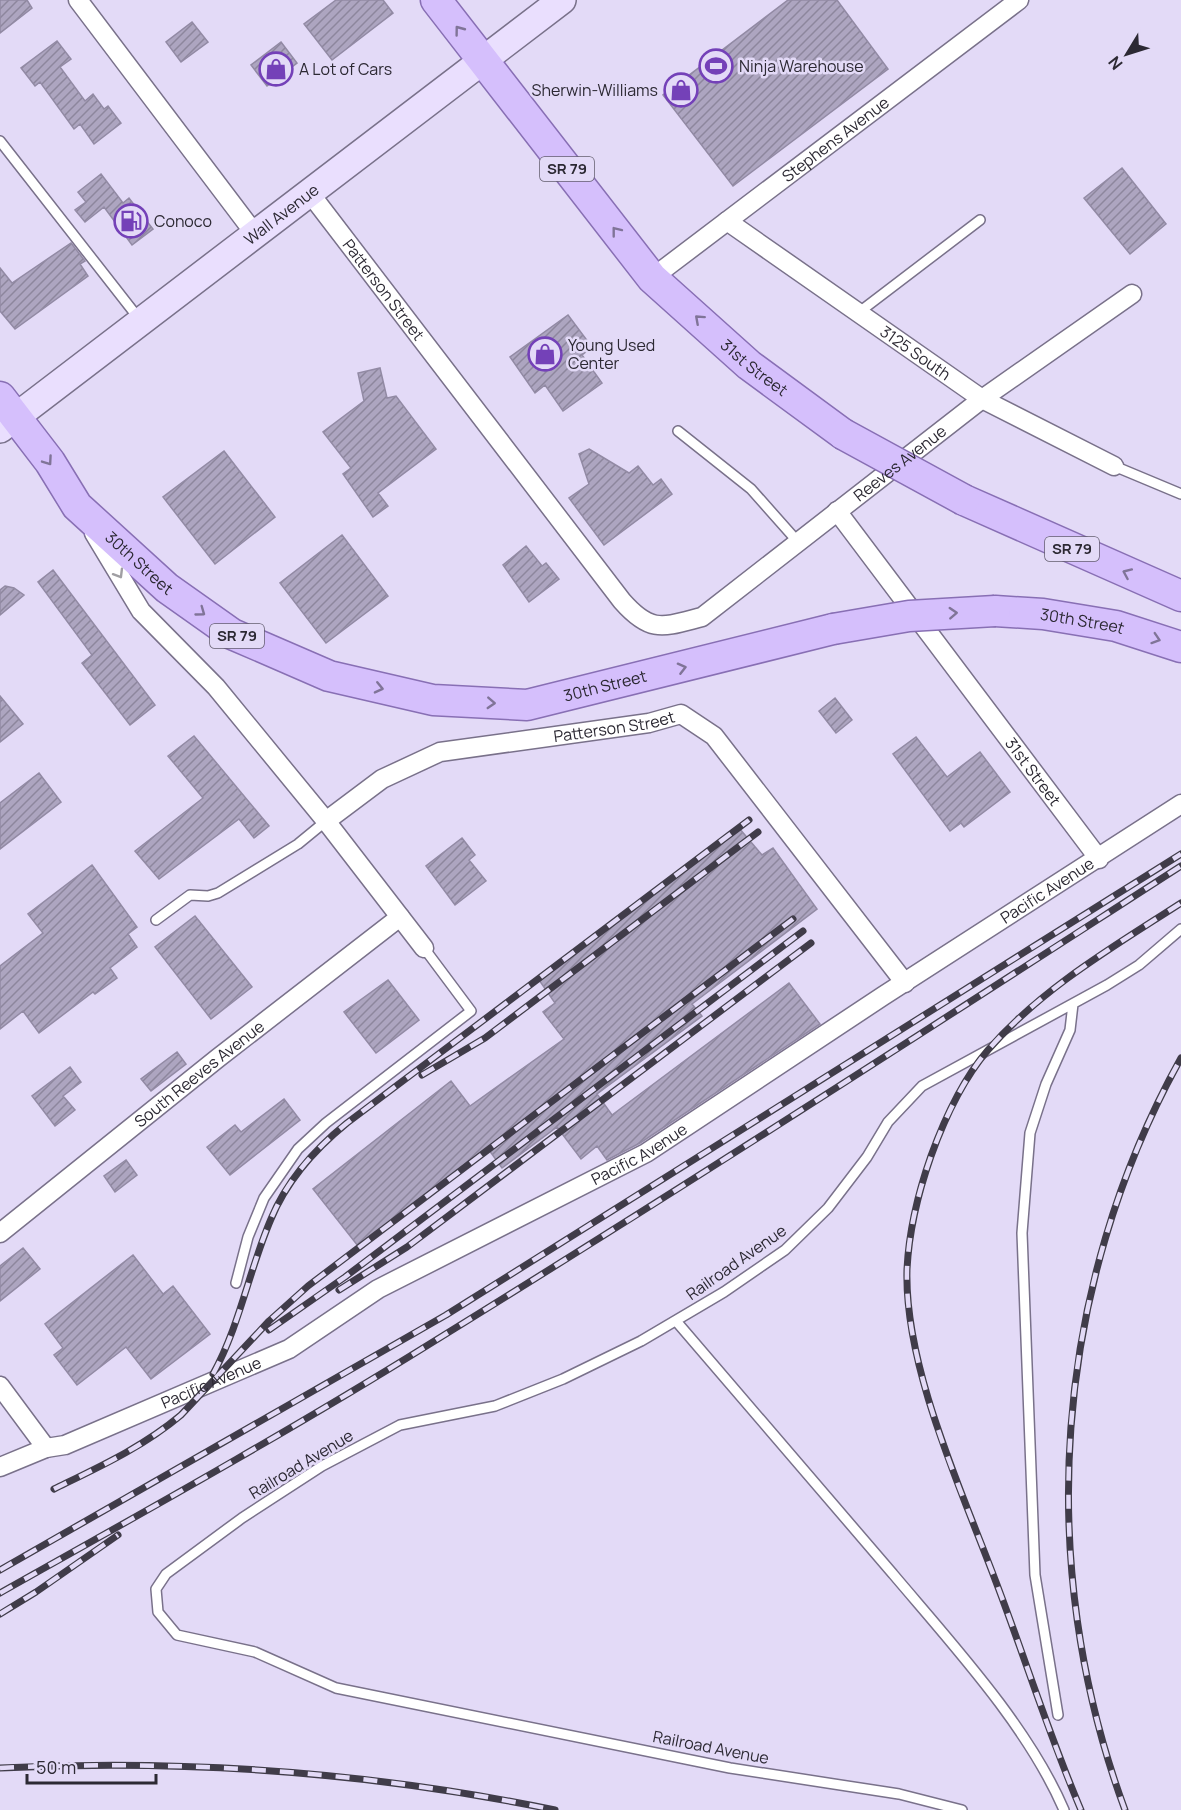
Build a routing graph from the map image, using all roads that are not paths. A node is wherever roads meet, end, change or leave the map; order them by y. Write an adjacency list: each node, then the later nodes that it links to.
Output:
1 (78, 0): 10 (street)
2 (436, 0): 5 (main road, 31st Street / SR 79, one-way to 2)
3 (562, 0): 5 (main road, Wall Avenue)
4 (1019, 0): 9 (street, Stephens Avenue)
5 (482, 60): 7 (main road, Wall Avenue); 11 (main road, 31st Street / SR 79, one-way to 5)
6 (0, 141): 14 (lane)
7 (309, 192): 10 (main road, Wall Avenue); 24 (street, Patterson Street)
8 (980, 220): 13 (lane)
9 (727, 221): 11 (street, Stephens Avenue); 13 (street, 3125 South)
10 (255, 234): 14 (main road, Wall Avenue)
11 (652, 278): 23 (main road, 31st Street / SR 79, one-way to 11, bridge)
12 (1132, 294): 15 (street, Reeves Avenue)
13 (858, 313): 15 (street, 3125 South)
14 (141, 322): 16 (main road, Wall Avenue)
15 (982, 399): 18 (street, 3125 South); 21 (street, Reeves Avenue)
16 (5, 415): 20 (main road, 30th Street / SR 79, one-way to 20)
17 (678, 431): 22 (lane)
18 (1114, 466): 19 (lane)
19 (1181, 494)
20 (77, 506): 25 (main road, 30th Street / SR 79, one-way to 25, bridge); 27 (street, 30th Street, one-way to 27)
21 (837, 512): 22 (street, Reeves Avenue); 28 (street, 31st Street)
22 (798, 542): 24 (street, Reeves Avenue)
23 (1181, 596)
24 (667, 626)
25 (1181, 647)
26 (1181, 804): 28 (street, Pacific Avenue)
27 (326, 821): 29 (street, 30th Street); 30 (lane); 33 (street, Patterson Street)
28 (1099, 859): 33 (street, Pacific Avenue)
29 (400, 918): 32 (street, 30th Street); 35 (street, South Reeves Avenue)
30 (156, 920)
31 (1181, 929): 34 (lane, Railroad Avenue)
32 (424, 948): 36 (lane)
33 (905, 983): 39 (street, Pacific Avenue)
34 (1073, 1004): 37 (lane, Railroad Avenue); 41 (lane)
35 (0, 1233)
36 (236, 1283)
37 (676, 1321): 42 (lane, Railroad Avenue); 43 (lane)
38 (0, 1386): 39 (street)
39 (46, 1448): 40 (street, Pacific Avenue)
40 (0, 1467)
41 (1058, 1715)
42 (962, 1810)
43 (1064, 1810)

